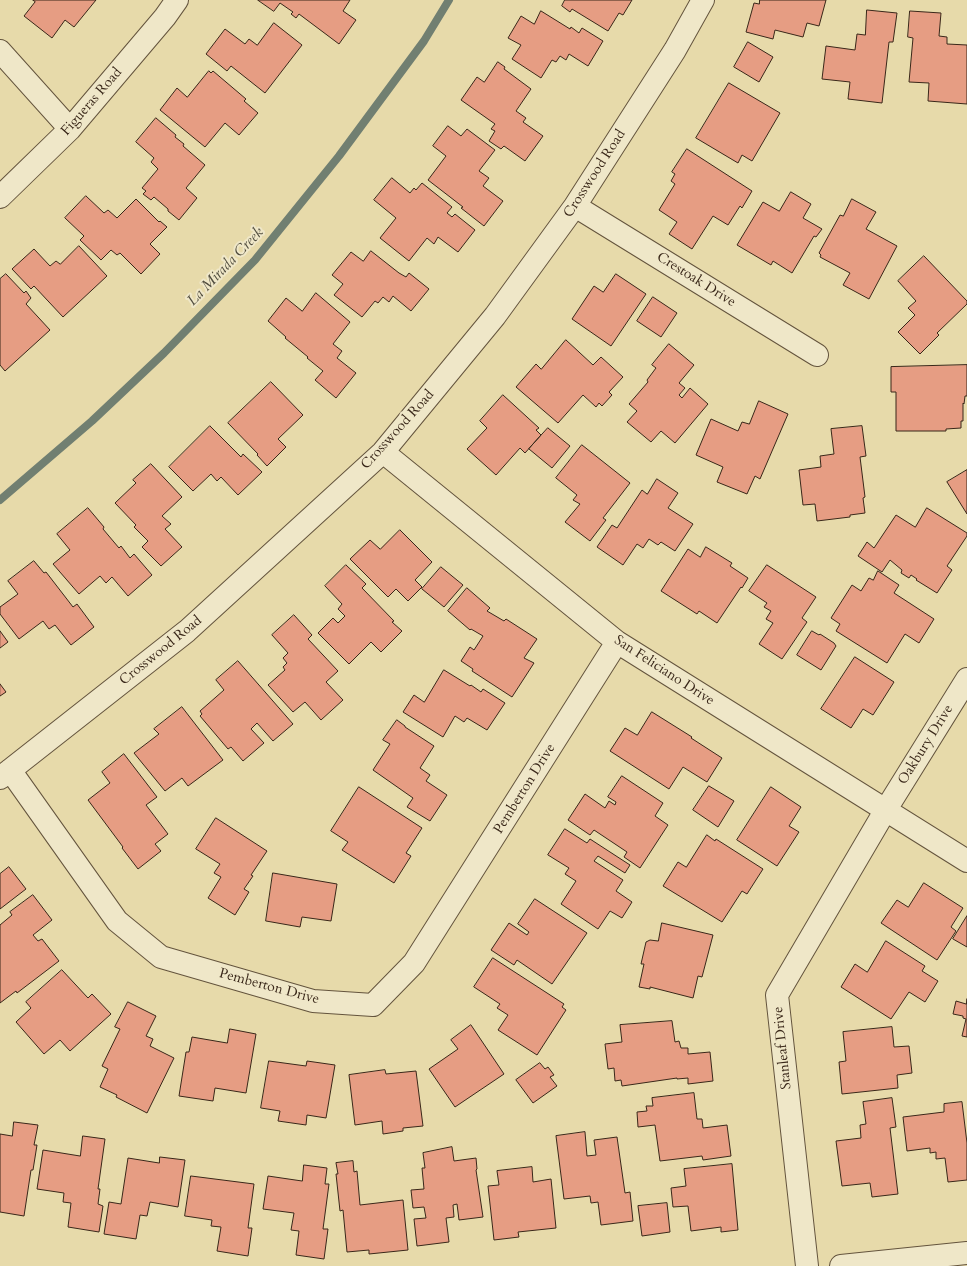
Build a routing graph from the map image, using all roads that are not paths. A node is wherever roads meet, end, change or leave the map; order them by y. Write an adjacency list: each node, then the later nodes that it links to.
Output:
1 (177, 0): 4 (street, Figueras Road)
2 (703, 0): 6 (street, Crosswood Road)
3 (0, 51): 4 (street)
4 (70, 128): 5 (street, Figueras Road)
5 (0, 197)
6 (575, 206): 7 (street, Crestoak Drive); 8 (street, Crosswood Road)
7 (818, 355)
8 (383, 452): 9 (street, San Feliciano Drive); 11 (street, Crosswood Road)
9 (617, 642): 11 (street, Pemberton Drive); 12 (street, San Feliciano Drive)
10 (967, 679): 12 (street, Oakbury Drive)
11 (5, 774)
12 (885, 810): 13 (street, San Feliciano Drive); 15 (street, Stanleaf Drive)
13 (967, 861)
14 (967, 1253): 16 (street)
15 (807, 1266)
16 (841, 1266)

